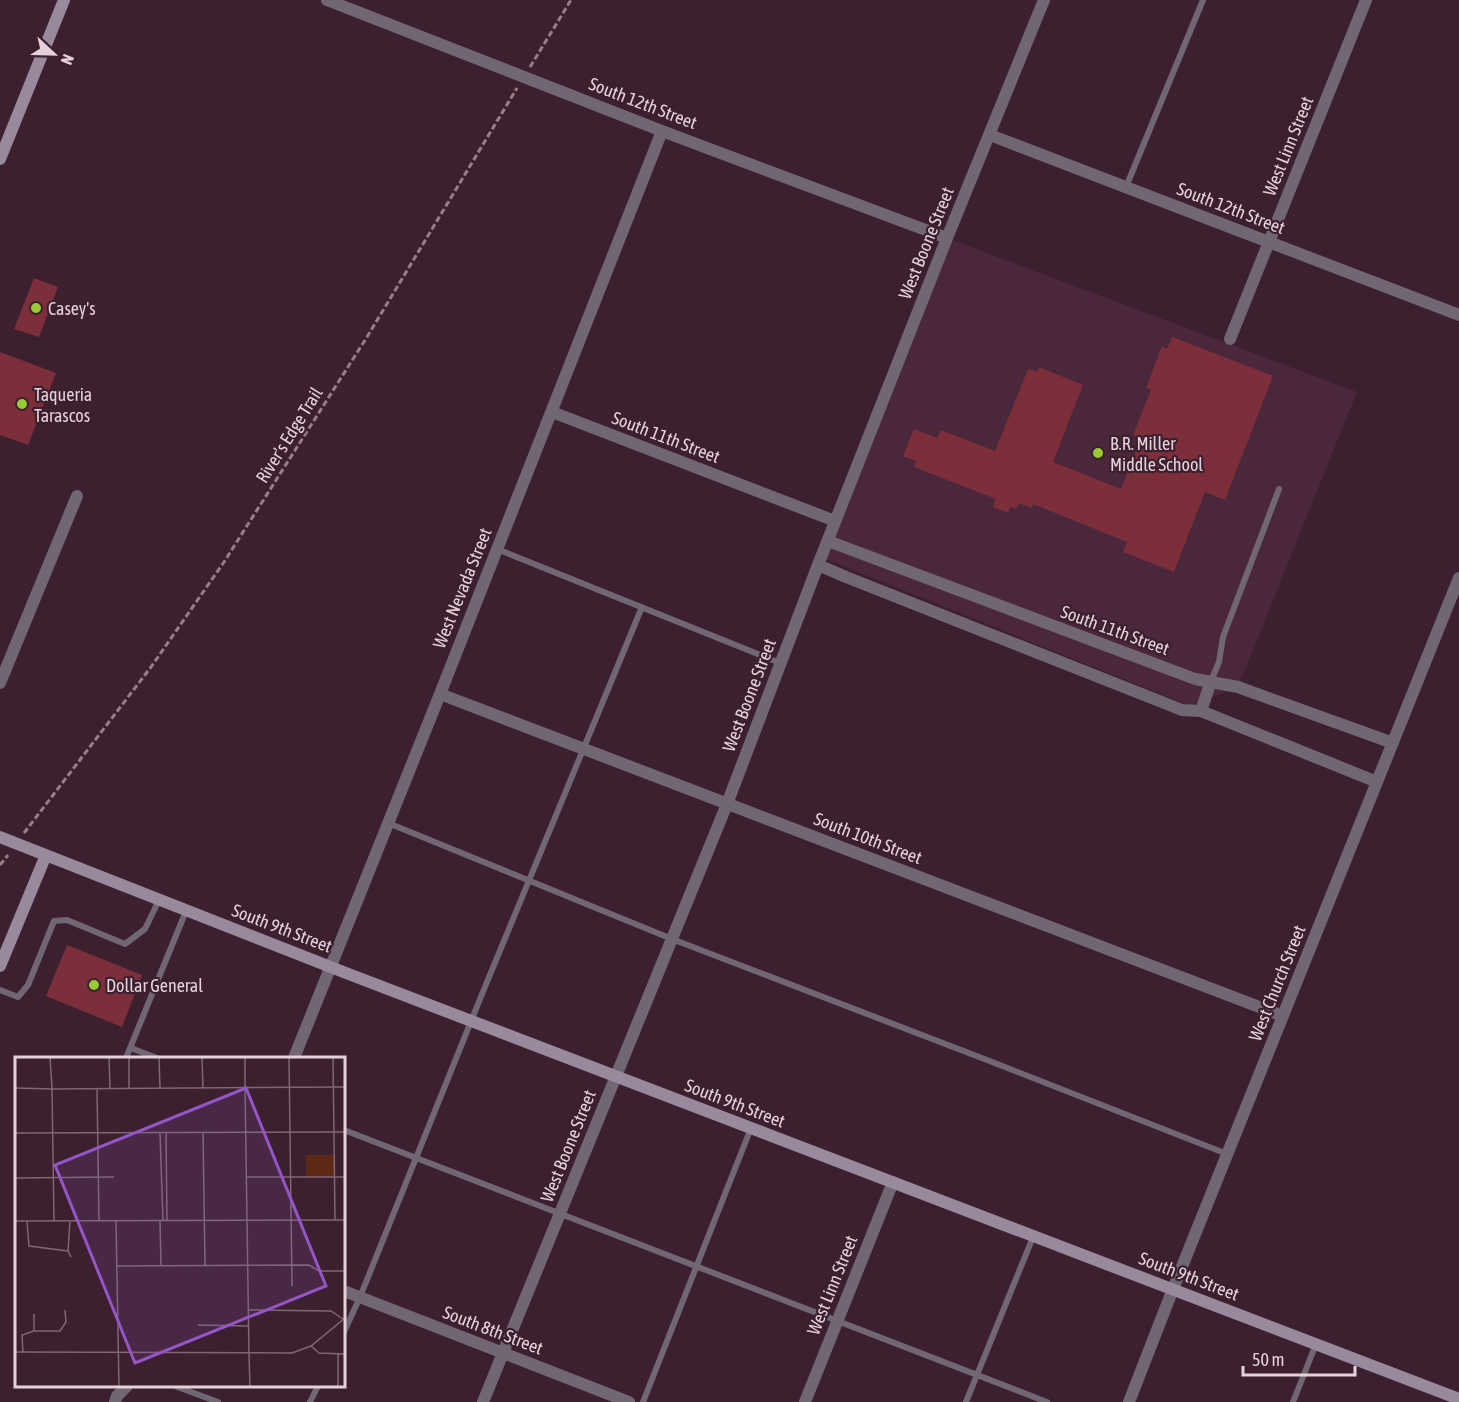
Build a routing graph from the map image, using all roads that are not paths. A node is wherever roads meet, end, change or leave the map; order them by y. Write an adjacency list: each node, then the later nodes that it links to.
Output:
1 (64, 0): 8 (main road)
2 (327, 0): 6 (street, South 12th Street)
3 (1044, 0): 7 (street, West Boone Street)
4 (1203, 0): 9 (lane)
5 (1366, 0): 11 (street, West Linn Street)
6 (662, 130): 10 (street, South 12th Street); 14 (street, West Nevada Street)
7 (990, 135): 9 (street, South 12th Street); 10 (street, West Boone Street)
8 (0, 159)
9 (1126, 187): 11 (street, South 12th Street)
10 (946, 238): 17 (street, West Boone Street)
11 (1269, 242): 12 (street, South 12th Street); 13 (street, West Linn Street)
12 (1459, 315)
13 (1230, 339)
14 (552, 412): 17 (street, South 11th Street); 19 (street, West Nevada Street)
15 (1279, 489): 24 (lane)
16 (77, 496): 25 (street)
17 (835, 521): 18 (street, West Boone Street)
18 (828, 541): 20 (street, West Boone Street); 24 (street, South 11th Street)
19 (497, 549): 22 (lane); 26 (street, West Nevada Street)
20 (818, 565): 23 (street, West Boone Street); 27 (street)
21 (1459, 578): 28 (street, West Church Street)
22 (642, 607): 23 (lane); 29 (lane)
23 (780, 663): 31 (street, West Boone Street)
24 (1211, 681): 27 (street); 28 (street, South 11th Street)
25 (0, 683)
26 (440, 694): 29 (street, South 10th Street); 32 (street, West Nevada Street)
27 (1201, 711): 30 (street)
28 (1392, 743): 30 (street, West Church Street)
29 (582, 749): 31 (street, South 10th Street); 35 (lane)
30 (1377, 782): 42 (street, West Church Street)
31 (727, 804): 38 (street, West Boone Street); 42 (street, South 10th Street)
32 (388, 823): 35 (lane); 40 (street, West Nevada Street)
33 (0, 837): 34 (main road, South 9th Street)
34 (46, 855): 36 (main road, South 9th Street); 39 (main road)
35 (528, 881): 38 (lane); 43 (lane)
36 (159, 899): 37 (main road, South 9th Street); 41 (lane)
37 (187, 910): 40 (main road, South 9th Street); 44 (lane)
38 (672, 939): 48 (street, West Boone Street); 51 (lane)
39 (0, 966)
40 (331, 967): 43 (main road, South 9th Street); 47 (street, West Nevada Street)
41 (0, 990)
42 (1283, 1016): 51 (street, West Church Street)
43 (471, 1021): 48 (main road, South 9th Street); 52 (lane)
44 (131, 1048): 45 (lane); 46 (lane)
45 (127, 1057)
46 (152, 1057)
47 (295, 1057)
48 (616, 1077): 49 (main road, South 9th Street); 54 (street, West Boone Street)
49 (751, 1128): 53 (main road, South 9th Street); 56 (lane)
50 (345, 1130): 52 (lane)
51 (1227, 1154): 57 (street, West Church Street)
52 (416, 1158): 54 (lane); 59 (lane)
53 (893, 1182): 55 (main road, South 9th Street); 60 (street, West Linn Street)
54 (560, 1214): 56 (lane); 63 (street, West Boone Street)
55 (1033, 1236): 57 (main road, South 9th Street); 64 (lane)
56 (697, 1267): 60 (lane); 74 (lane)
57 (1173, 1289): 62 (main road, South 9th Street); 78 (street, West Church Street)
58 (345, 1291): 59 (street, South 8th Street)
59 (360, 1297): 61 (lane); 63 (street, South 8th Street)
60 (837, 1321): 64 (lane); 75 (street, West Linn Street)
61 (345, 1330)
62 (1316, 1344): 68 (main road, South 9th Street); 79 (lane)
63 (502, 1353): 72 (street, West Boone Street); 73 (street, South 8th Street)
64 (977, 1375): 76 (lane); 77 (lane)
65 (126, 1387): 69 (street)
66 (178, 1387): 70 (lane)
67 (318, 1387): 71 (lane)
68 (1459, 1399)
69 (115, 1402)
70 (218, 1402)
71 (310, 1402)
72 (483, 1402)
73 (629, 1402)
74 (643, 1402)
75 (805, 1402)
76 (966, 1402)
77 (1047, 1402)
78 (1129, 1402)
79 (1293, 1402)

